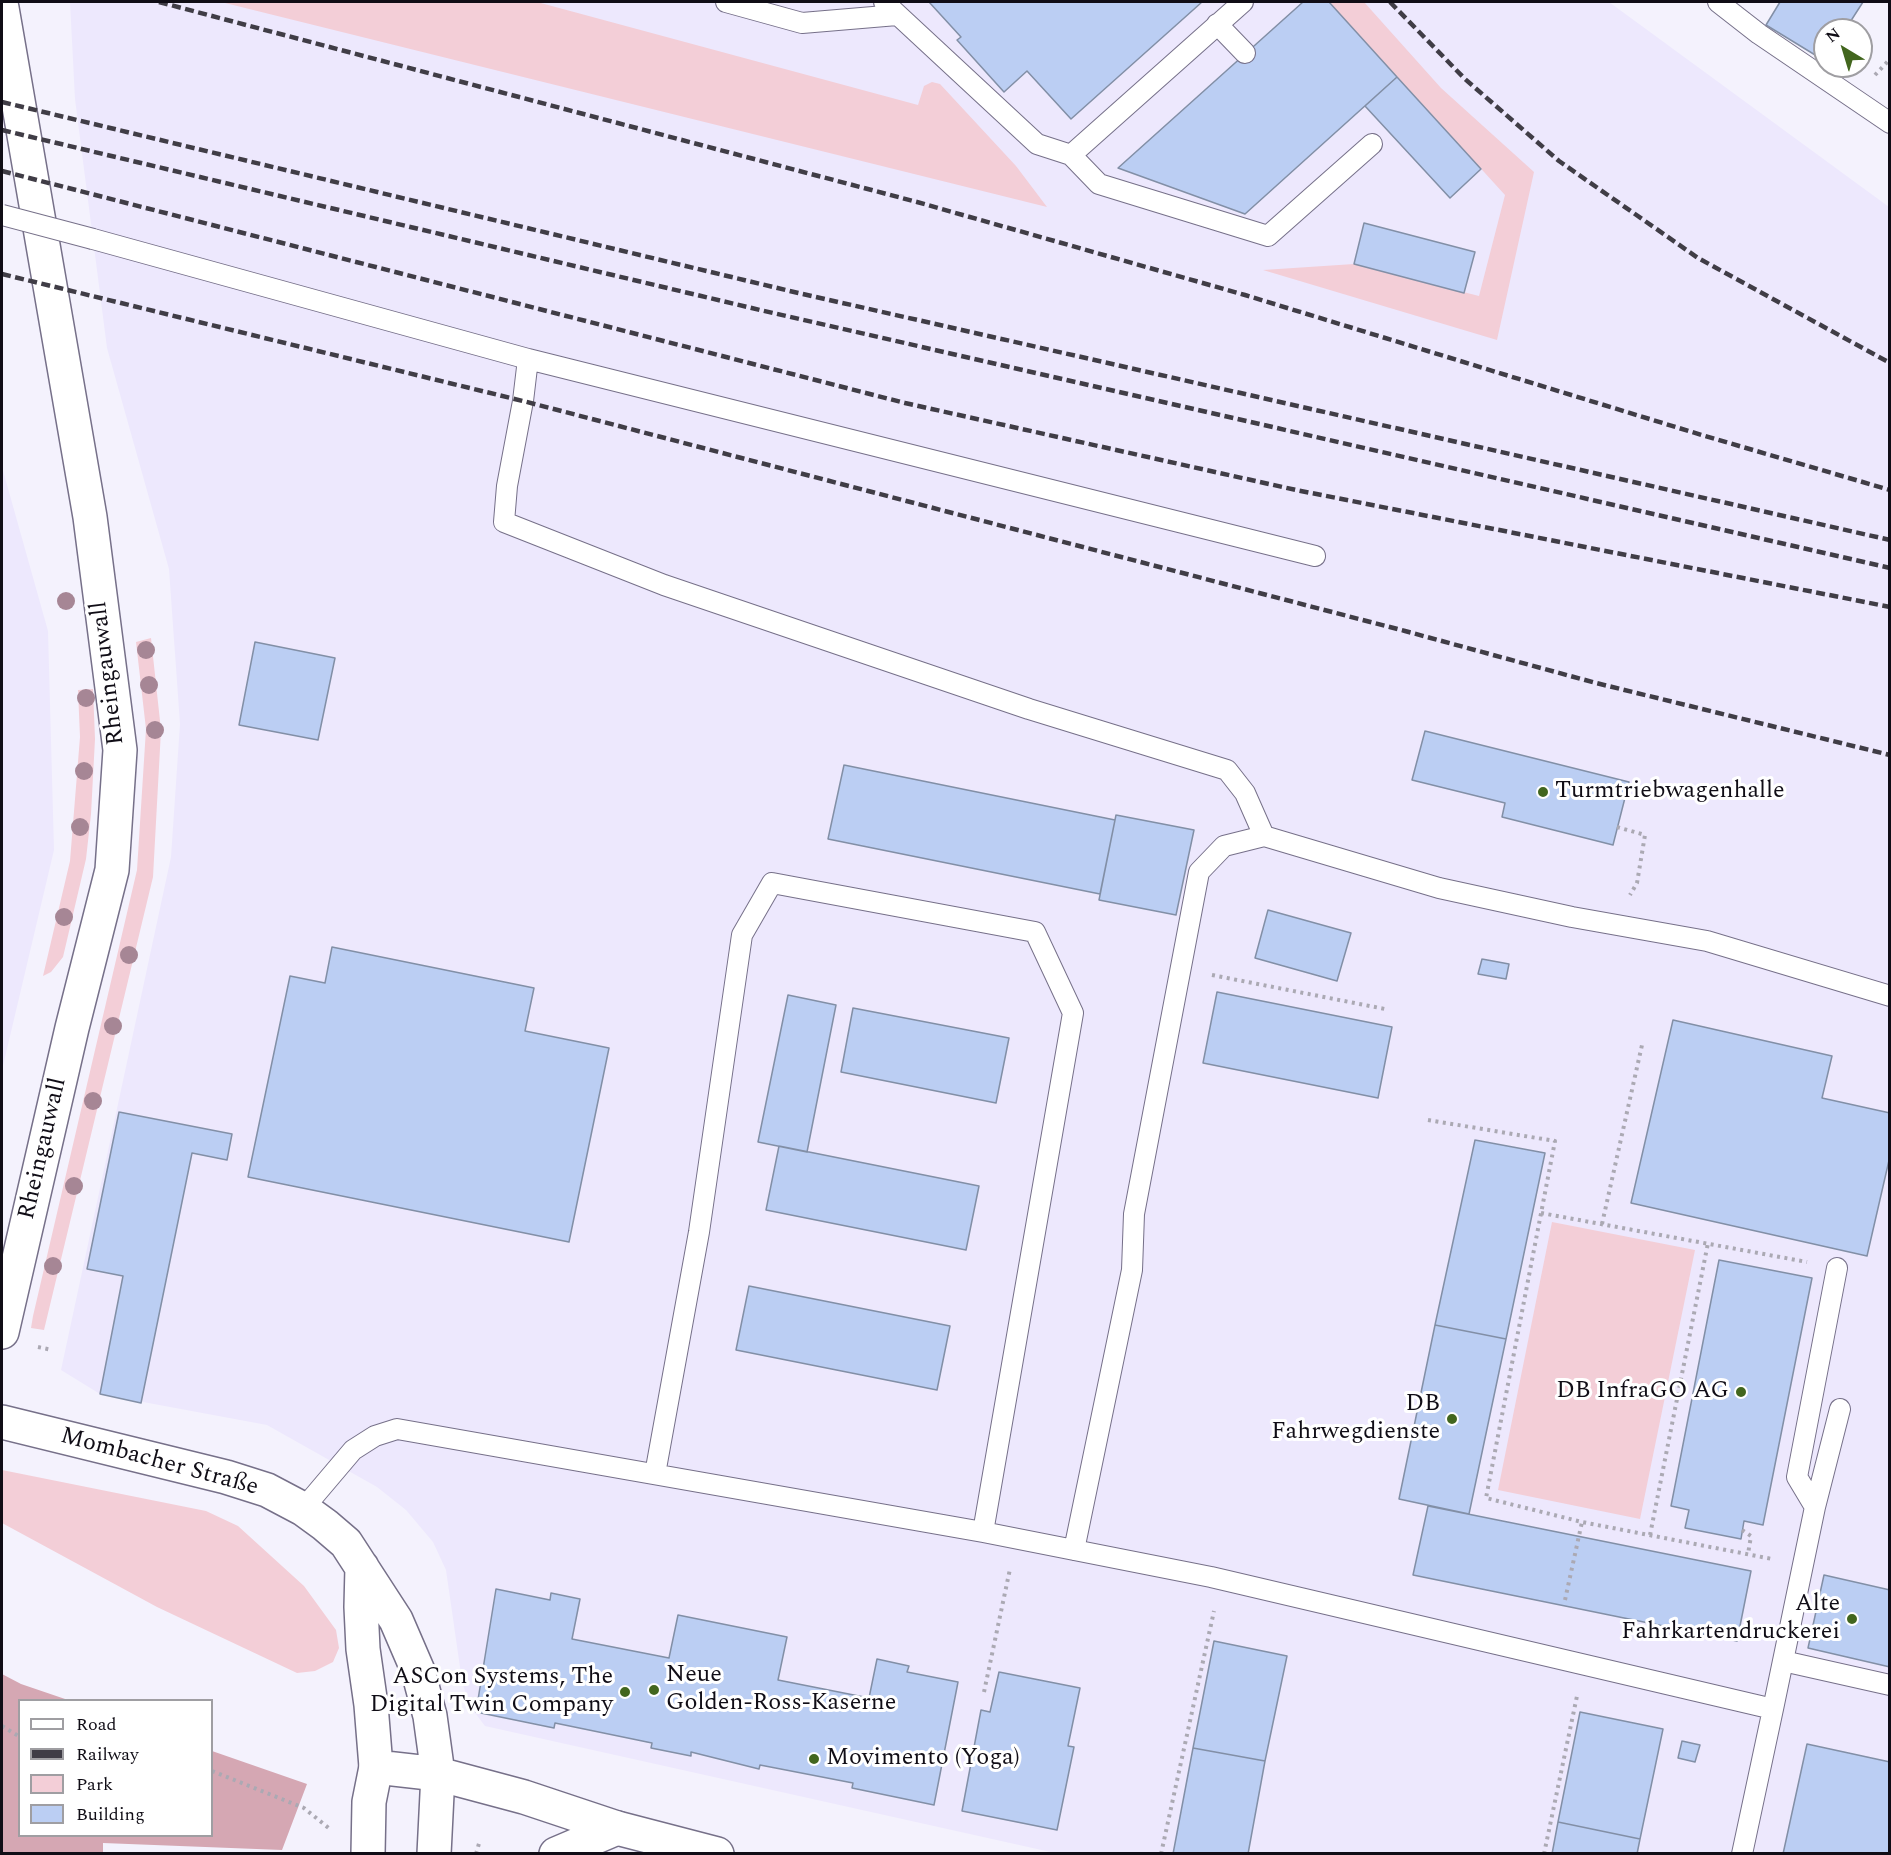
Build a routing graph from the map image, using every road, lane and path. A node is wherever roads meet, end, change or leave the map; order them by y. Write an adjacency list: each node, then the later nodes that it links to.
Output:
1 (726, 2): 5 (lane)
2 (1243, 2): 6 (lane)
3 (1718, 2): 8 (lane)
4 (2, 8): 26 (street, Rheingauwall)
5 (891, 8): 10 (lane)
6 (1217, 24): 7 (lane); 10 (lane)
7 (1245, 53)
8 (1890, 123)
9 (1372, 144): 10 (lane)
10 (1071, 155)
11 (2, 215): 12 (lane, bridge)
12 (528, 359): 13 (lane); 15 (lane)
13 (1315, 556)
14 (1617, 827): 16 (path)
15 (1264, 836): 16 (lane); 37 (lane)
16 (1613, 924): 18 (lane)
17 (1207, 974): 19 (path)
18 (1890, 996)
19 (1385, 1009)
20 (1642, 1045): 23 (path)
21 (1428, 1120): 22 (path)
22 (1541, 1212): 23 (path); 32 (path)
23 (1602, 1224): 24 (path)
24 (1708, 1244): 25 (path); 35 (path)
25 (1837, 1268): 30 (lane)
26 (2, 1332)
27 (1840, 1409): 30 (lane)
28 (2, 1422): 31 (street, Mombacher Straße)
29 (655, 1474): 31 (lane); 34 (lane); 34 (lane)
30 (1815, 1508): 39 (lane)
31 (303, 1509): 40 (street, Mombacher Straße)
32 (1582, 1522): 35 (path); 42 (path)
33 (1742, 1530): 38 (path)
34 (983, 1532): 36 (lane)
35 (1650, 1535): 38 (path)
36 (1017, 1539): 37 (lane); 46 (path)
37 (1074, 1550): 41 (lane)
38 (1748, 1554): 39 (path)
39 (1802, 1564): 43 (lane)
40 (362, 1567): 50 (street); 52 (street, Mombacher Straße)
41 (1221, 1580): 44 (lane); 61 (path)
42 (1565, 1600)
43 (1783, 1661): 45 (lane); 47 (lane)
44 (1583, 1665): 47 (lane); 62 (path)
45 (1890, 1685)
46 (984, 1692)
47 (1773, 1709): 63 (lane)
48 (2, 1726): 49 (path)
49 (18, 1736)
50 (376, 1767): 52 (street); 56 (street)
51 (213, 1771): 54 (path)
52 (438, 1774): 53 (street); 57 (street, Mombacher Straße)
53 (617, 1828): 59 (street); 60 (street)
54 (334, 1833)
55 (480, 1840): 58 (path)
56 (368, 1854)
57 (434, 1854)
58 (476, 1854)
59 (556, 1854)
60 (717, 1854)
61 (1161, 1854)
62 (1544, 1854)
63 (1742, 1854)

